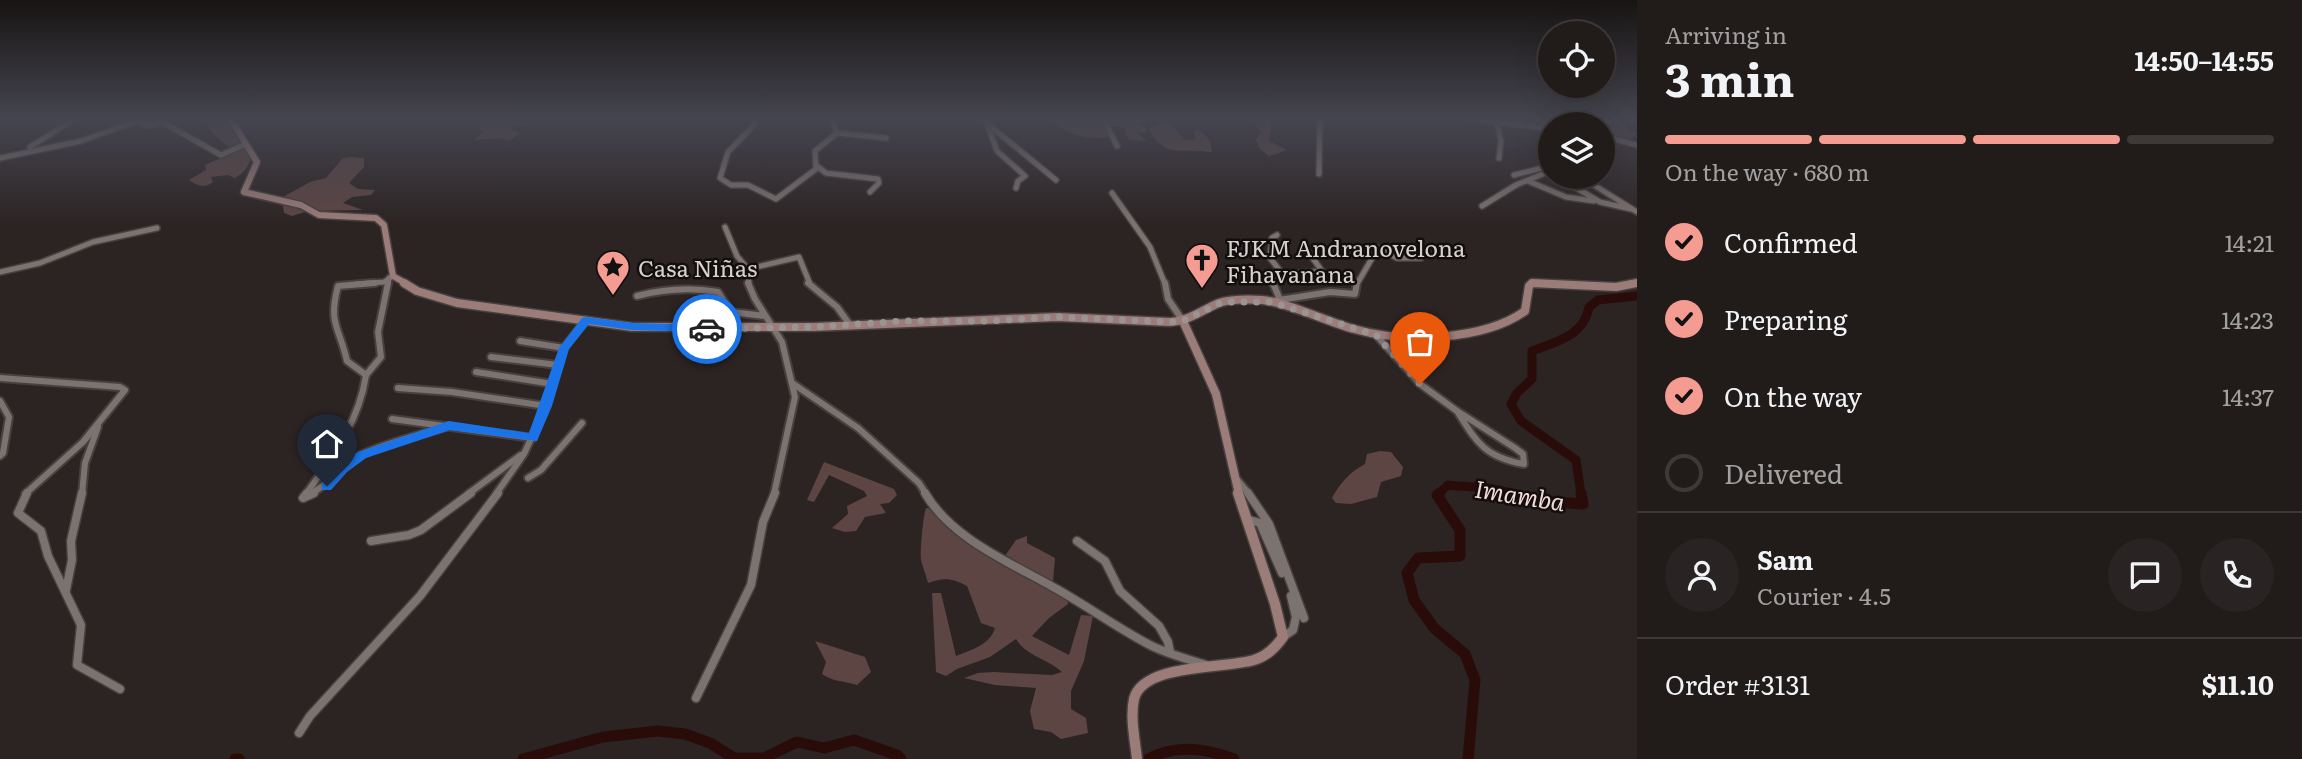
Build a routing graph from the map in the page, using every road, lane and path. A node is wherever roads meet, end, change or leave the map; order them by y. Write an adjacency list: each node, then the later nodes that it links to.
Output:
1 (252, 153): 32 (street)
2 (728, 153): 9 (street)
3 (815, 153): 9 (street)
4 (999, 153): 16 (street)
5 (1023, 153): 14 (street)
6 (1320, 153): 11 (street)
7 (1500, 153): 8 (street)
8 (1499, 158)
9 (817, 166): 19 (street)
10 (1538, 170): 12 (street)
11 (1320, 174)
12 (1514, 175)
13 (1538, 175): 15 (street)
14 (1056, 180)
15 (1528, 181): 21 (street); 22 (street)
16 (1016, 188)
17 (1578, 189): 21 (street)
18 (1600, 189): 23 (street)
19 (870, 192)
20 (1112, 193): 39 (street)
21 (1600, 202): 23 (street)
22 (1482, 206)
23 (1634, 210)
24 (725, 227): 29 (street)
25 (157, 228): 30 (street)
26 (1278, 235): 31 (street)
27 (1310, 253): 31 (street)
28 (1421, 258): 35 (street)
29 (748, 269): 37 (street); 40 (street)
30 (0, 272)
31 (1281, 272): 35 (street)
32 (391, 277): 38 (street); 48 (street); 48 (street)
33 (1637, 283): 42 (street)
34 (637, 296): 37 (street)
35 (1280, 300): 36 (street)
36 (1268, 302): 39 (street); 42 (street)
37 (765, 316): 41 (street)
38 (586, 320): 41 (street); 44 (street)
39 (1183, 321): 40 (street); 63 (street)
40 (850, 324): 41 (street)
41 (771, 326): 50 (street)
42 (1376, 335): 55 (street)
43 (520, 341): 44 (street)
44 (564, 348): 46 (street)
45 (491, 357): 46 (street)
46 (558, 365): 51 (street)
47 (476, 372): 51 (street)
48 (366, 375): 59 (street)
49 (0, 378): 56 (street)
50 (792, 383): 71 (street); 74 (street)
51 (554, 384): 54 (street)
52 (398, 388): 54 (street)
53 (0, 401): 62 (street)
54 (546, 406): 60 (street)
55 (1457, 411): 55 (street)
56 (103, 419): 68 (street); 68 (street)
57 (392, 419): 59 (street)
58 (582, 424): 64 (street)
59 (449, 426): 60 (street)
60 (533, 438): 61 (street)
61 (525, 452): 66 (street); 75 (street)
62 (0, 456)
63 (1232, 475): 65 (street); 69 (street)
64 (528, 478)
65 (1246, 519): 70 (street); 70 (street)
66 (371, 541)
67 (1077, 541): 71 (street)
68 (66, 590): 73 (street)
69 (1304, 618)
70 (1283, 637): 72 (street)
71 (1170, 652): 72 (street)
72 (1211, 666): 76 (street)
73 (120, 689)
74 (696, 698)
75 (299, 733)
76 (1137, 759)

